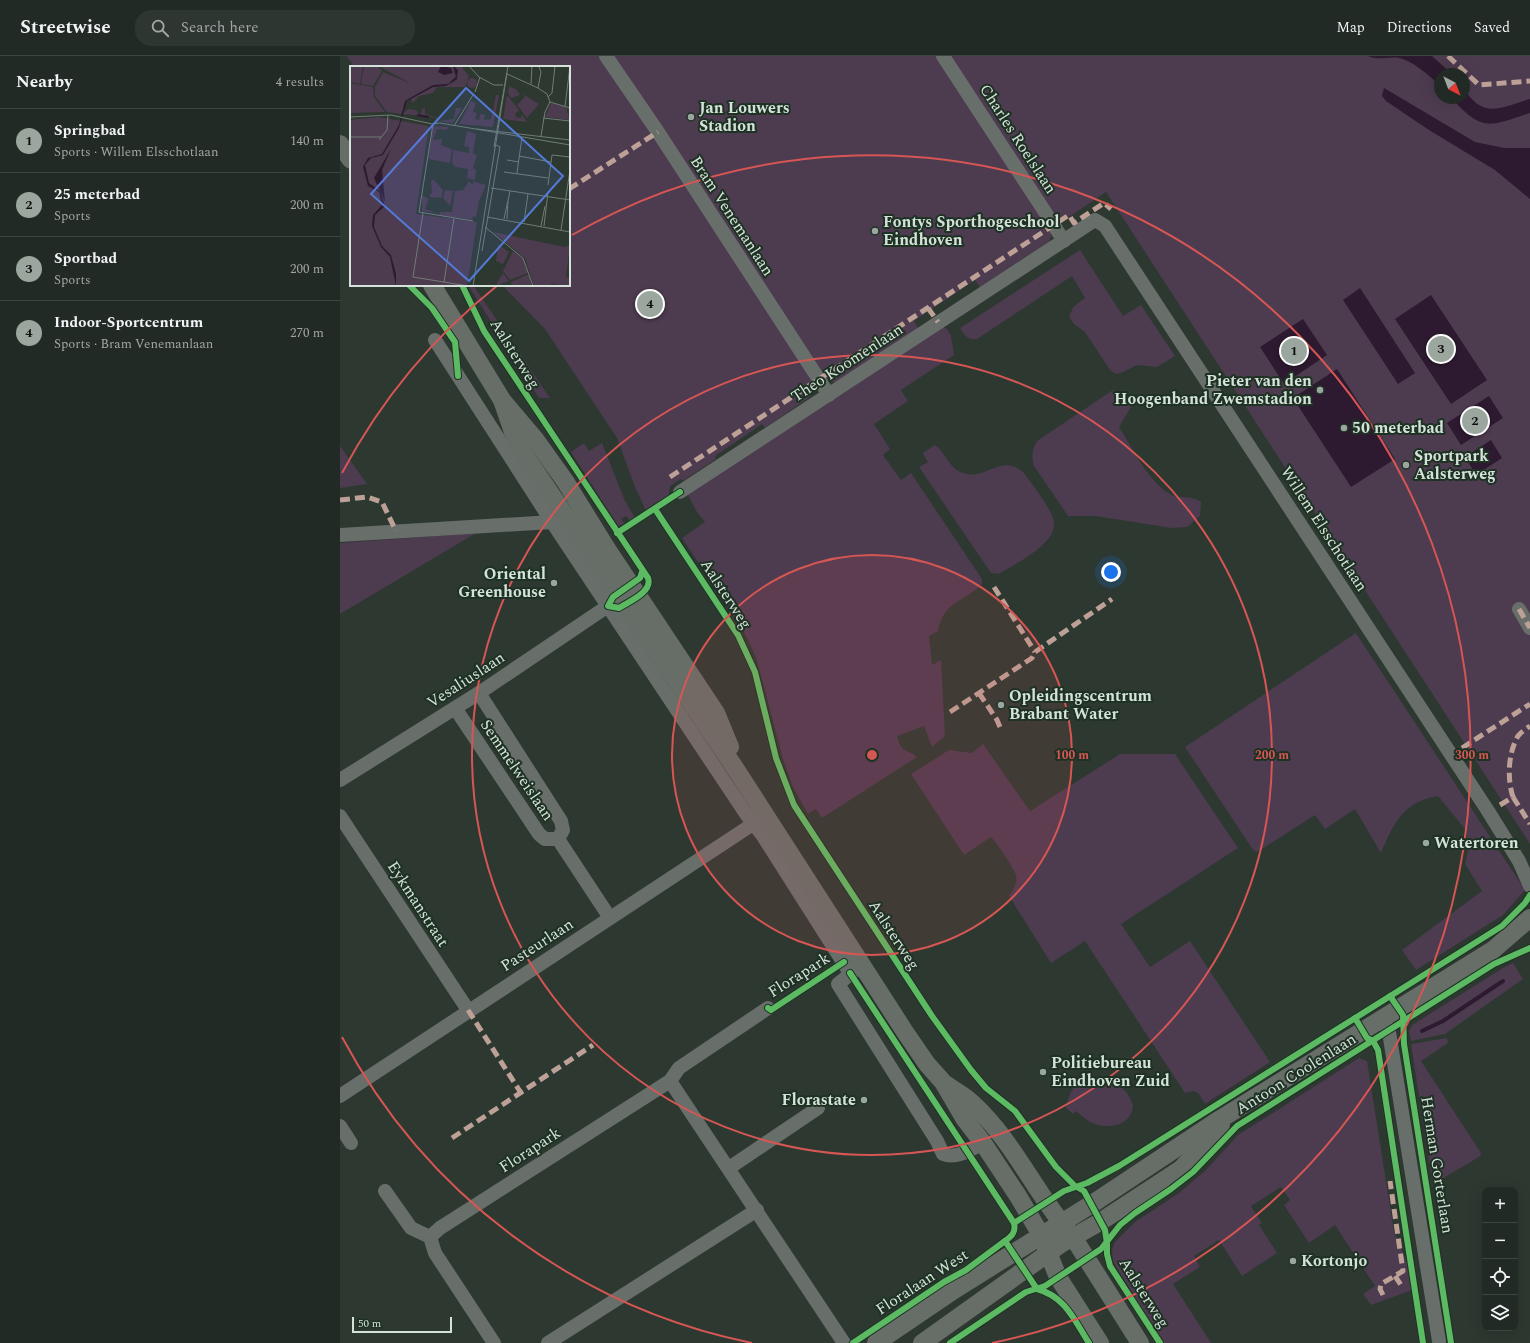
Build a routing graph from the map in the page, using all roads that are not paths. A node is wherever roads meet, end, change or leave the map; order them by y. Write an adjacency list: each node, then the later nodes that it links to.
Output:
1 (606, 56): 9 (street, Bram Venemanlaan)
2 (943, 56): 6 (street, Charles Roelslaan)
3 (340, 144): 4 (main road)
4 (350, 159)
5 (1095, 220): 6 (street, Theo Koomenlaan); 25 (street, Willem Elsschotlaan)
6 (1064, 241): 9 (street, Theo Koomenlaan)
7 (433, 286): 10 (main road, Aalsterweg)
8 (435, 340): 13 (street, Aalsterweg)
9 (829, 395): 11 (street, Theo Koomenlaan)
10 (502, 400): 12 (main road, Aalsterweg); 13 (main road, Aalsterweg)
11 (680, 492)
12 (580, 506): 13 (street); 20 (main road, Aalsterweg)
13 (558, 519): 14 (street); 15 (street, Aalsterweg); 20 (main road, Aalsterweg)
14 (340, 535)
15 (608, 606): 18 (street, Vesaliuslaan); 23 (street, Aalsterweg)
16 (1519, 609): 17 (street)
17 (1530, 628)
18 (479, 693): 19 (street, Vesaliuslaan); 24 (street, Semmelweislaan)
19 (455, 708): 21 (street, Vesaliuslaan); 24 (street, Semmelweislaan)
20 (737, 771): 32 (main road, Aalsterweg)
21 (340, 780)
22 (340, 816): 34 (street, Eykmanstraat)
23 (754, 824): 28 (street, Pasteurlaan); 32 (street, Aalsterweg)
24 (558, 839): 28 (street, Semmelweislaan)
25 (1519, 861): 26 (street, Willem Elsschotlaan); 27 (street, Willem Elsschotlaan)
26 (1530, 872)
27 (1530, 886)
28 (610, 918): 34 (street, Pasteurlaan)
29 (1530, 918): 31 (main road, Antoon Coolenlaan)
30 (1530, 934): 31 (main road, Antoon Coolenlaan)
31 (1493, 950): 35 (main road, Antoon Coolenlaan)
32 (856, 969): 37 (main road, Aalsterweg); 43 (street)
33 (768, 1008): 36 (street, Florapark)
34 (468, 1010): 38 (street, Pasteurlaan)
35 (1382, 1019): 40 (main road, Antoon Coolenlaan); 52 (street, Herman Gorterlaan)
36 (670, 1081): 44 (street); 49 (street, Florapark)
37 (943, 1082): 43 (main road, Aalsterweg); 47 (main road, Aalsterweg)
38 (340, 1096)
39 (818, 1108): 44 (street)
40 (1231, 1113): 47 (main road, Antoon Coolenlaan); 50 (main road, Antoon Coolenlaan)
41 (340, 1126): 42 (street)
42 (351, 1143)
43 (983, 1143): 48 (main road, Aalsterweg)
44 (729, 1168): 46 (street)
45 (385, 1191): 49 (street)
46 (757, 1210): 54 (street); 55 (street)
47 (1060, 1223): 48 (main road, Floralaan West); 50 (main road, Aalsterweg)
48 (1041, 1235): 51 (main road, Aalsterweg); 56 (main road, Floralaan West)
49 (430, 1237): 53 (street)
50 (1072, 1237): 51 (main road); 59 (main road, Aalsterweg)
51 (1049, 1254): 57 (main road); 58 (main road, Aalsterweg)
52 (1439, 1341)
53 (494, 1343)
54 (548, 1343)
55 (844, 1343)
56 (876, 1343)
57 (922, 1343)
58 (1100, 1343)
59 (1140, 1343)

